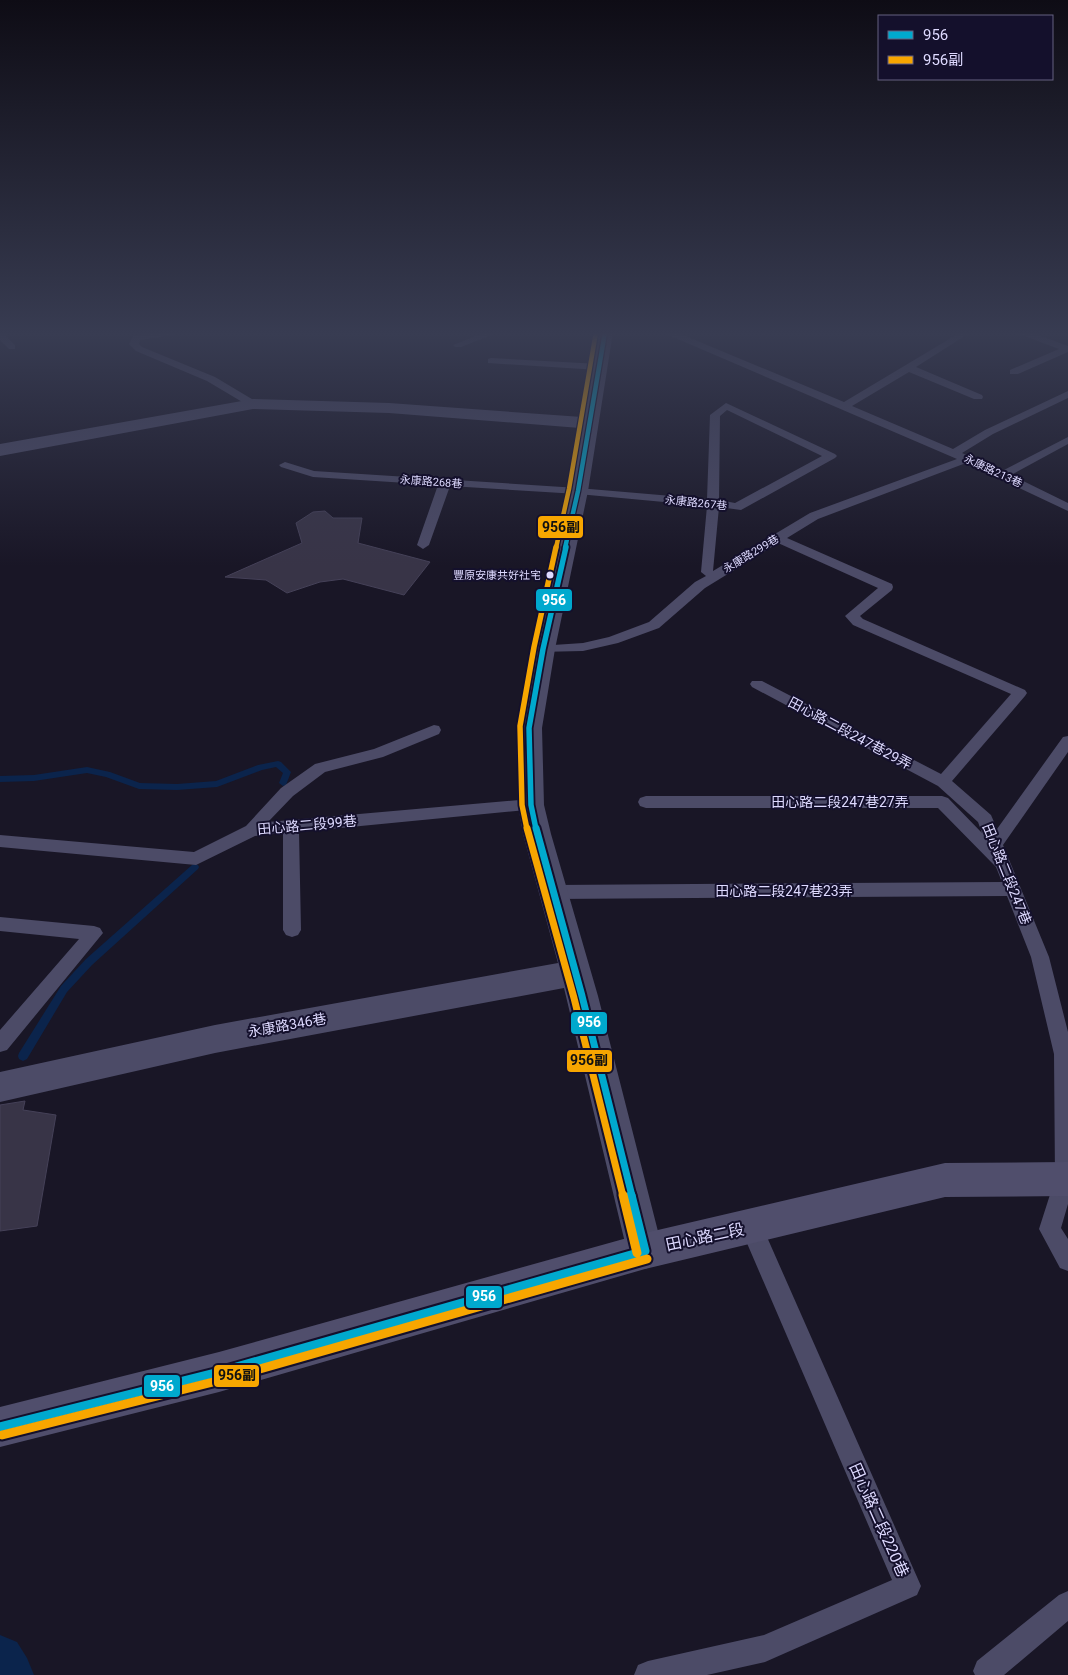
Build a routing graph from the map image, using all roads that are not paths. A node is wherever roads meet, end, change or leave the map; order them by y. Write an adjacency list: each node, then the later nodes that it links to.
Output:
1 (219, 410): 10 (street)
2 (418, 410): 8 (street)
3 (591, 410): 8 (street)
4 (721, 410): 17 (lane, 永康路267巷)
5 (735, 410): 17 (lane, 永康路267巷)
6 (855, 410): 11 (lane, 永康路213巷)
7 (1034, 410): 11 (lane)
8 (588, 423): 16 (street)
9 (1068, 440): 14 (lane)
10 (0, 450)
11 (954, 453): 12 (lane, 永康路213巷)
12 (966, 459): 14 (lane, 永康路213巷); 19 (lane, 永康路299巷)
13 (285, 465): 15 (lane, 永康路268巷)
14 (1003, 476): 18 (lane, 永康路213巷)
15 (445, 483): 16 (lane, 永康路268巷); 20 (lane)
16 (578, 491): 17 (lane, 永康路267巷); 22 (street)
17 (713, 503): 21 (lane)
18 (1068, 507)
19 (778, 538): 22 (lane, 永康路299巷); 26 (lane)
20 (423, 545)
21 (707, 572)
22 (543, 649): 28 (street)
23 (757, 684): 26 (lane, 田心路二段247巷29弄)
24 (434, 730): 30 (lane)
25 (1068, 741): 32 (lane)
26 (943, 782): 32 (lane, 田心路二段247巷)
27 (646, 802): 33 (lane, 田心路二段247巷27弄)
28 (531, 804): 29 (lane, 田心路二段99巷); 35 (street)
29 (291, 827): 30 (lane, 田心路二段99巷); 37 (lane)
30 (252, 830): 31 (lane, 田心路二段99巷)
31 (0, 840)
32 (996, 843): 33 (lane, 田心路二段247巷)
33 (1006, 868): 34 (lane, 田心路二段247巷)
34 (1014, 889): 35 (lane, 田心路二段247巷23弄); 41 (lane, 田心路二段247巷)
35 (554, 892): 38 (street)
36 (0, 924): 39 (lane)
37 (292, 930)
38 (576, 973): 40 (street, 永康路346巷); 43 (street)
39 (0, 1044)
40 (0, 1086)
41 (1066, 1179): 42 (street, 田心路二段); 44 (lane, 田心路二段247巷)
42 (751, 1227): 43 (street, 田心路二段); 48 (lane, 田心路二段220巷)
43 (645, 1251): 45 (street, 田心路二段)
44 (1068, 1260)
45 (0, 1427)
46 (1068, 1604): 47 (lane)
47 (987, 1671)
48 (648, 1675)

